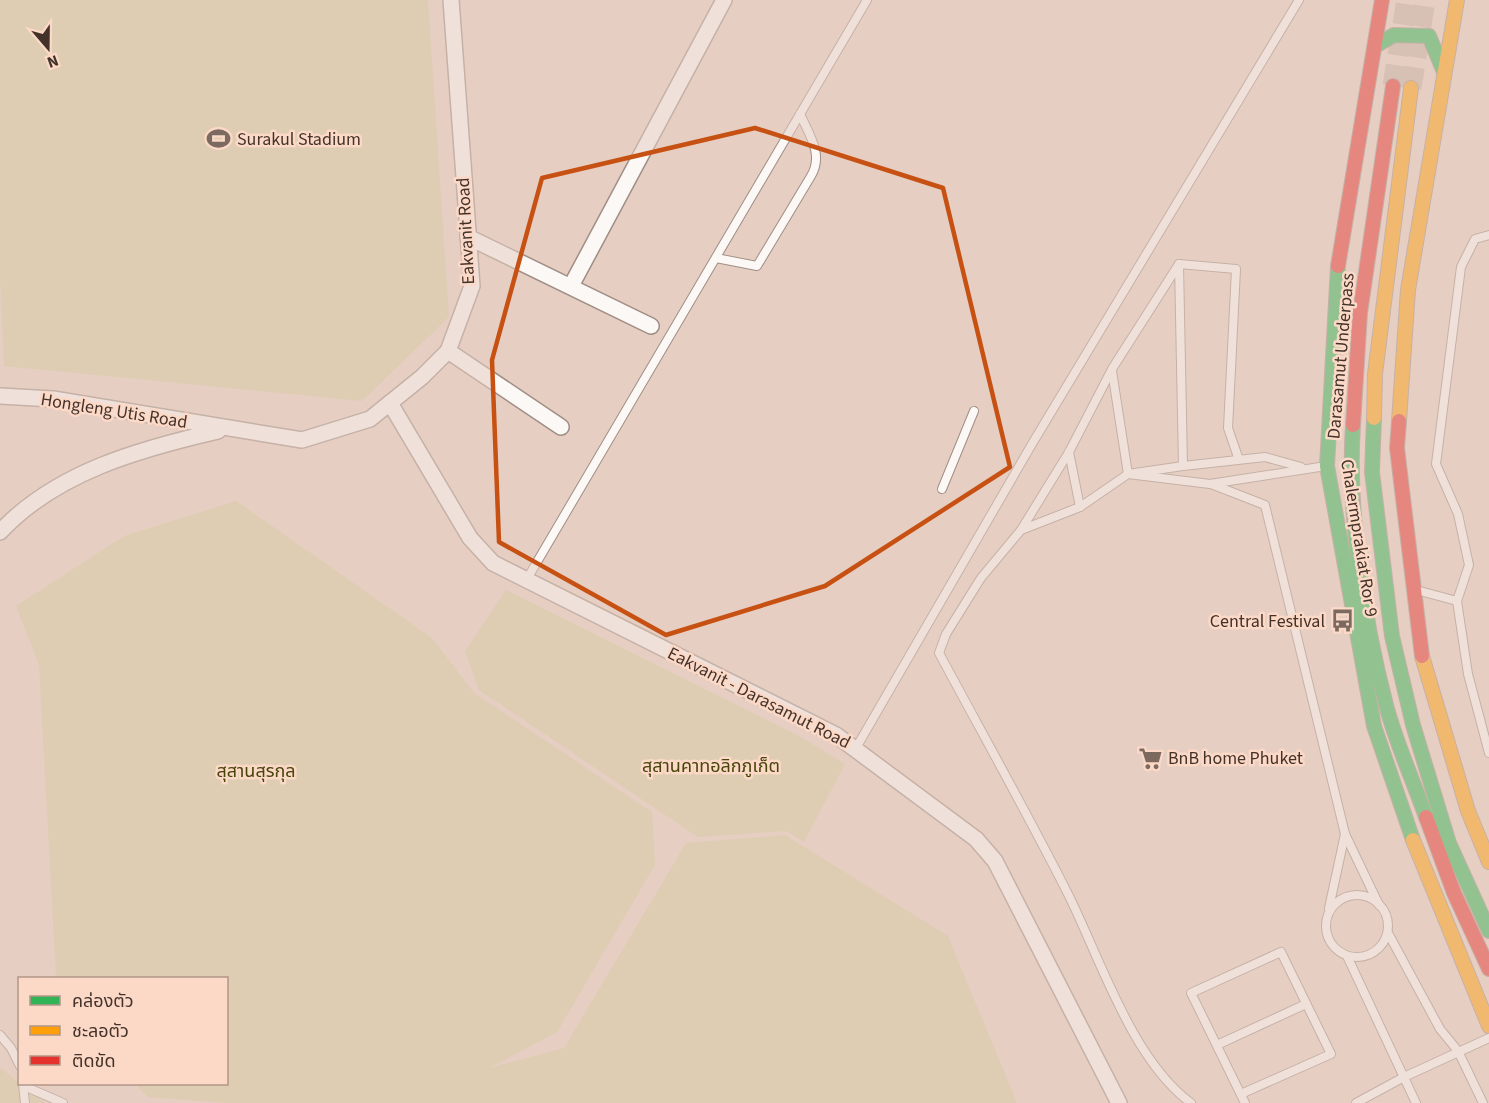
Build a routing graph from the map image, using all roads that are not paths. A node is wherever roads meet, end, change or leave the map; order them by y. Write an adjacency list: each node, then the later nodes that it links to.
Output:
1 (451, 0): 13 (street, Eakvanit Road)
2 (724, 0): 16 (street)
3 (867, 0): 11 (lane)
4 (1299, 0): 43 (lane)
5 (1382, 0): 7 (main road, Chalermprakiat Ror 9)
6 (1458, 0): 8 (main road)
7 (1376, 46): 8 (main road); 30 (main road, Chalermprakiat Ror 9)
8 (1445, 74): 41 (main road)
9 (1393, 86): 52 (main road, Darasamut Underpass)
10 (1411, 88): 49 (main road, Darasamut Underpass)
11 (800, 114): 14 (lane); 14 (lane)
12 (1489, 235): 42 (lane)
13 (468, 237): 16 (street); 18 (street, Eakvanit Road)
14 (716, 258): 40 (lane)
15 (1179, 264): 19 (lane); 28 (lane); 29 (lane)
16 (571, 286): 17 (street)
17 (651, 326)
18 (448, 351): 21 (street, Eakvanit Road); 24 (street)
19 (1112, 369): 27 (lane); 32 (lane)
20 (3, 398): 23 (street, Hongleng Utis Road)
21 (390, 404): 25 (street, Eakvanit Road); 40 (street, Eakvanit - Darasamut Road)
22 (974, 411): 34 (lane)
23 (160, 417): 25 (street, Hongleng Utis Road); 26 (street)
24 (561, 427)
25 (227, 429): 26 (street, Eakvanit Road)
26 (159, 444): 36 (street, Eakvanit Road)
27 (1069, 452): 35 (lane); 38 (lane)
28 (1239, 460): 29 (lane); 31 (lane)
29 (1183, 465): 32 (lane)
30 (1327, 466): 31 (lane); 54 (main road, Chalermprakiat Ror 9)
31 (1308, 468): 33 (lane)
32 (1128, 474): 33 (lane); 35 (lane)
33 (1210, 484): 45 (lane)
34 (942, 489)
35 (1080, 507): 38 (lane)
36 (16, 514): 37 (street); 39 (street, Eakvanit Road)
37 (0, 518)
38 (1021, 530): 66 (lane)
39 (0, 532)
40 (526, 579): 43 (street, Eakvanit - Darasamut Road)
41 (1412, 589): 42 (lane); 46 (main road)
42 (1457, 601): 44 (lane)
43 (856, 748): 65 (street, Eakvanit - Darasamut Road)
44 (1489, 753)
45 (1346, 834): 47 (lane); 48 (lane)
46 (1489, 862)
47 (1379, 905): 48 (lane); 50 (lane)
48 (1328, 914): 51 (lane)
49 (1489, 931)
50 (1388, 933): 51 (lane); 58 (lane)
51 (1347, 956): 60 (lane)
52 (1489, 969)
53 (1306, 1004): 57 (lane); 57 (lane); 62 (lane)
54 (1489, 1026)
55 (0, 1035): 59 (lane)
56 (1489, 1038): 58 (lane)
57 (1217, 1046): 62 (lane)
58 (1458, 1051): 60 (lane); 70 (lane)
59 (18, 1062)
60 (1404, 1077): 68 (lane); 69 (lane)
61 (23, 1085): 63 (lane); 64 (lane)
62 (1241, 1094): 67 (lane)
63 (25, 1103)
64 (63, 1103)
65 (1119, 1103)
66 (1191, 1103)
67 (1245, 1103)
68 (1356, 1103)
69 (1416, 1103)
70 (1483, 1103)

